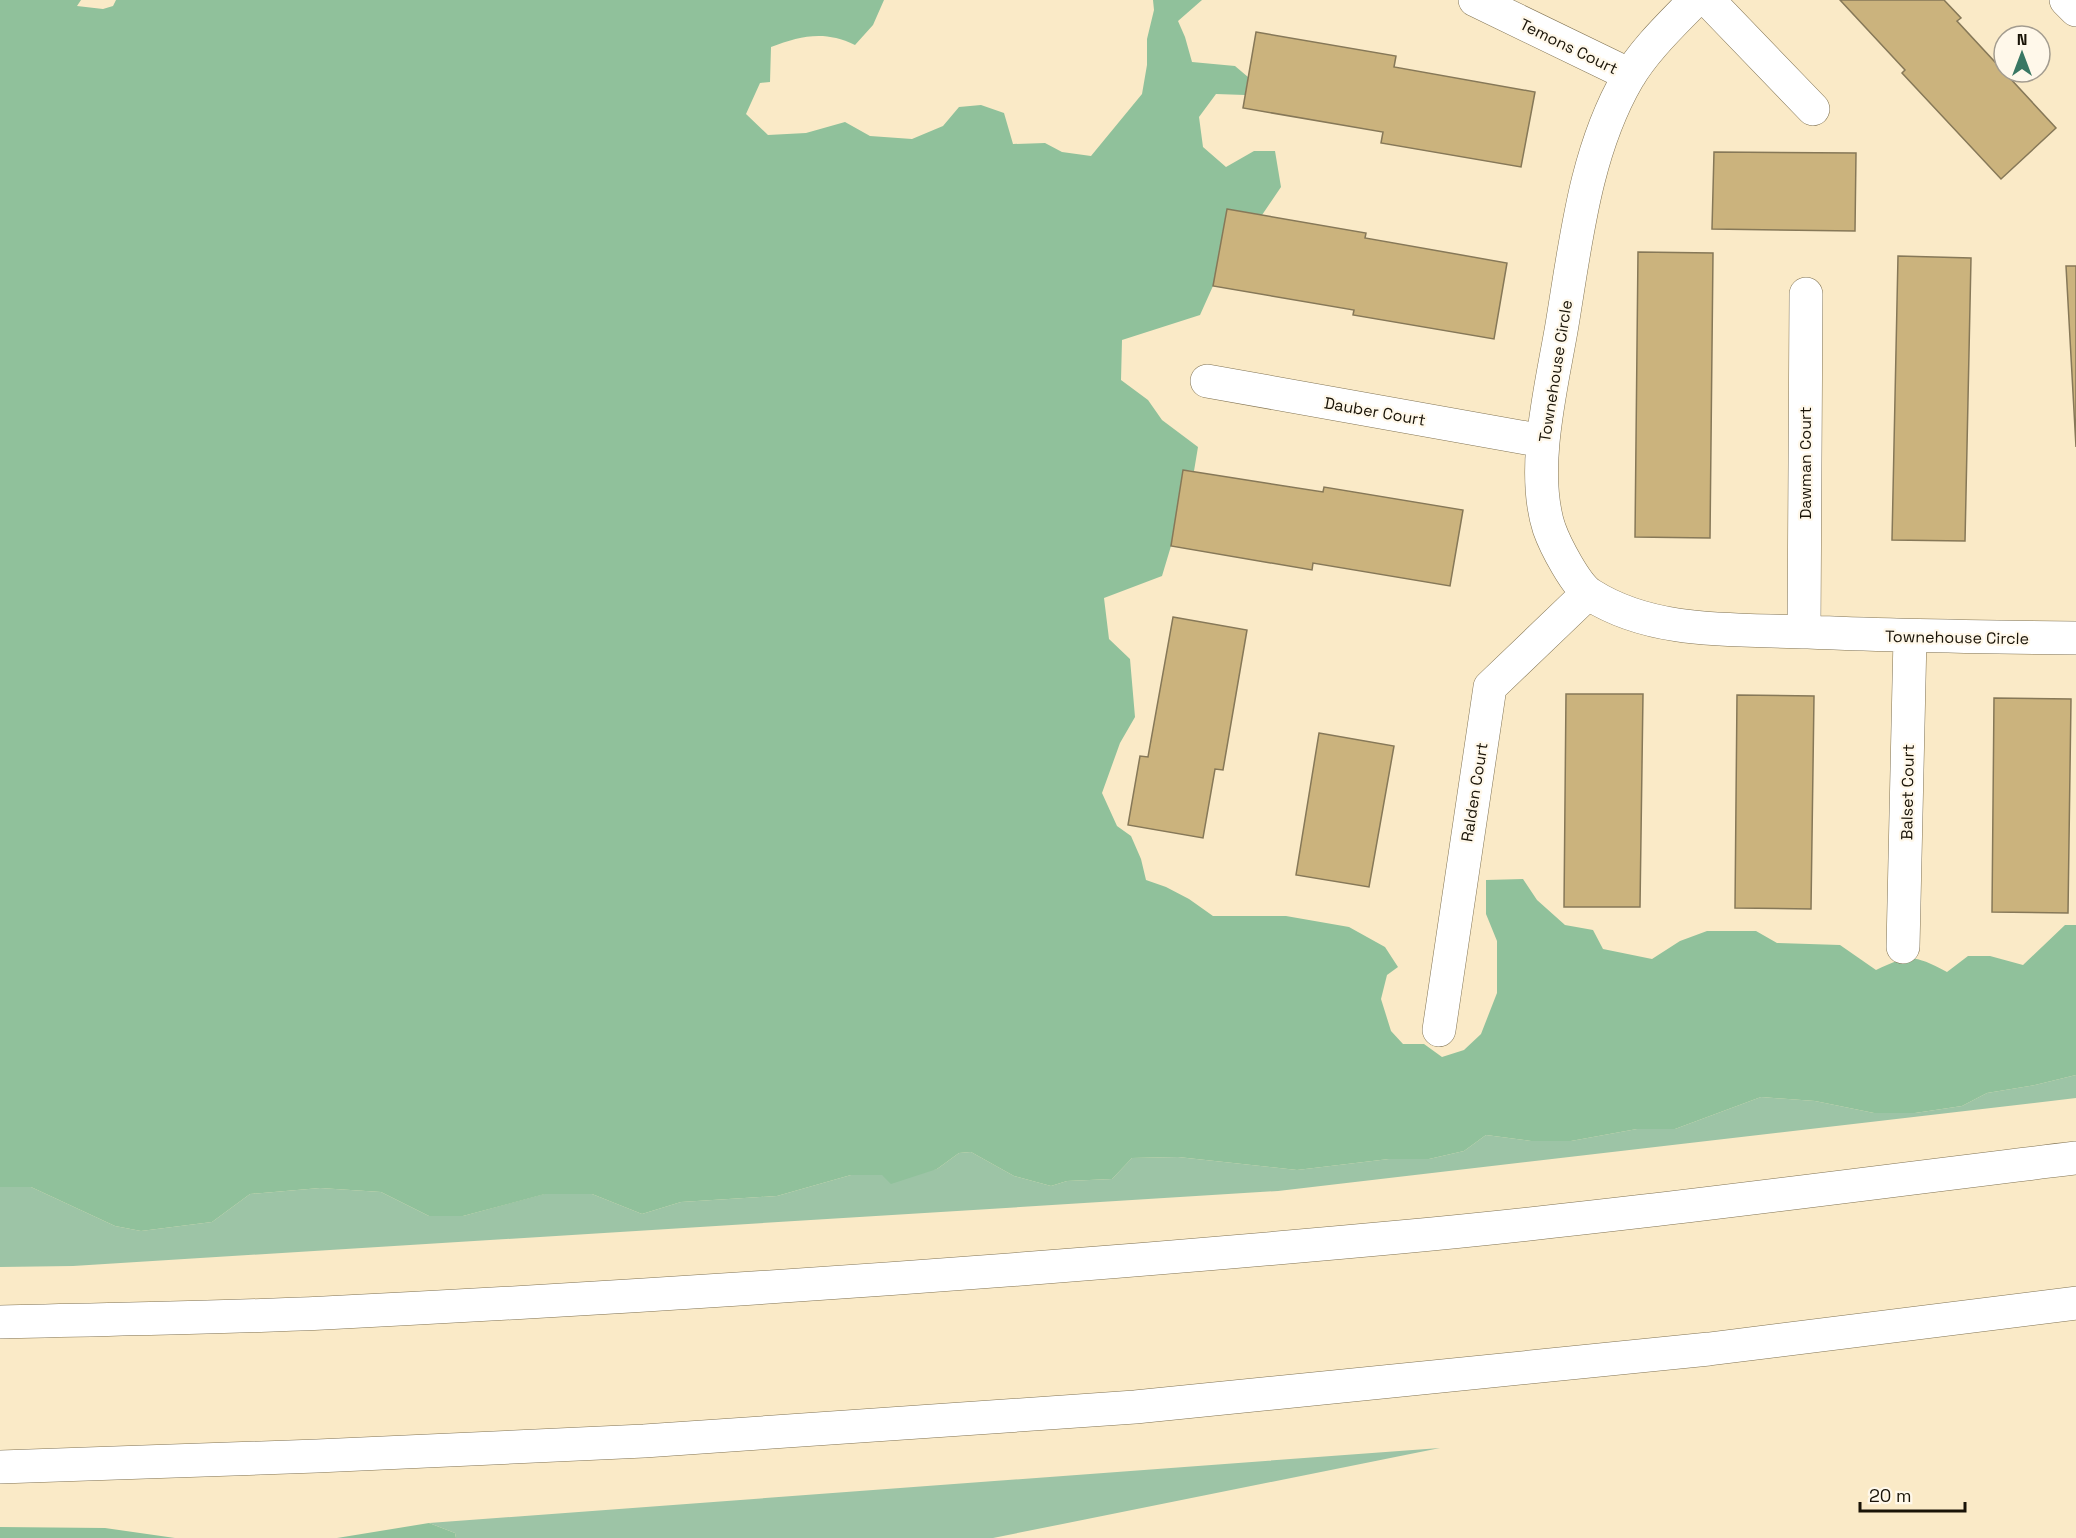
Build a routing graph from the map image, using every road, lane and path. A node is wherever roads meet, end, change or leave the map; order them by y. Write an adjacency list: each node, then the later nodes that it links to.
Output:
1 (1475, 0): 6 (main road, Temons Court)
2 (1695, 0): 6 (main road, Townehouse Circle)
3 (1708, 0): 7 (main road)
4 (2066, 0): 5 (main road)
5 (2076, 10)
6 (1630, 75): 10 (main road, Townehouse Circle)
7 (1813, 109)
8 (1806, 294): 12 (main road, Dawman Court)
9 (1207, 381): 10 (main road, Dauber Court)
10 (1543, 441): 11 (main road, Townehouse Circle)
11 (1587, 594): 12 (main road, Townehouse Circle); 16 (main road, Ralden Court)
12 (1804, 632): 13 (main road, Townehouse Circle)
13 (1910, 637): 14 (main road, Townehouse Circle); 15 (main road, Balset Court)
14 (2076, 638)
15 (1903, 946)
16 (1438, 1030)
17 (2076, 1158): 19 (main road)
18 (2076, 1303): 20 (main road)
19 (0, 1322)
20 (0, 1467)

